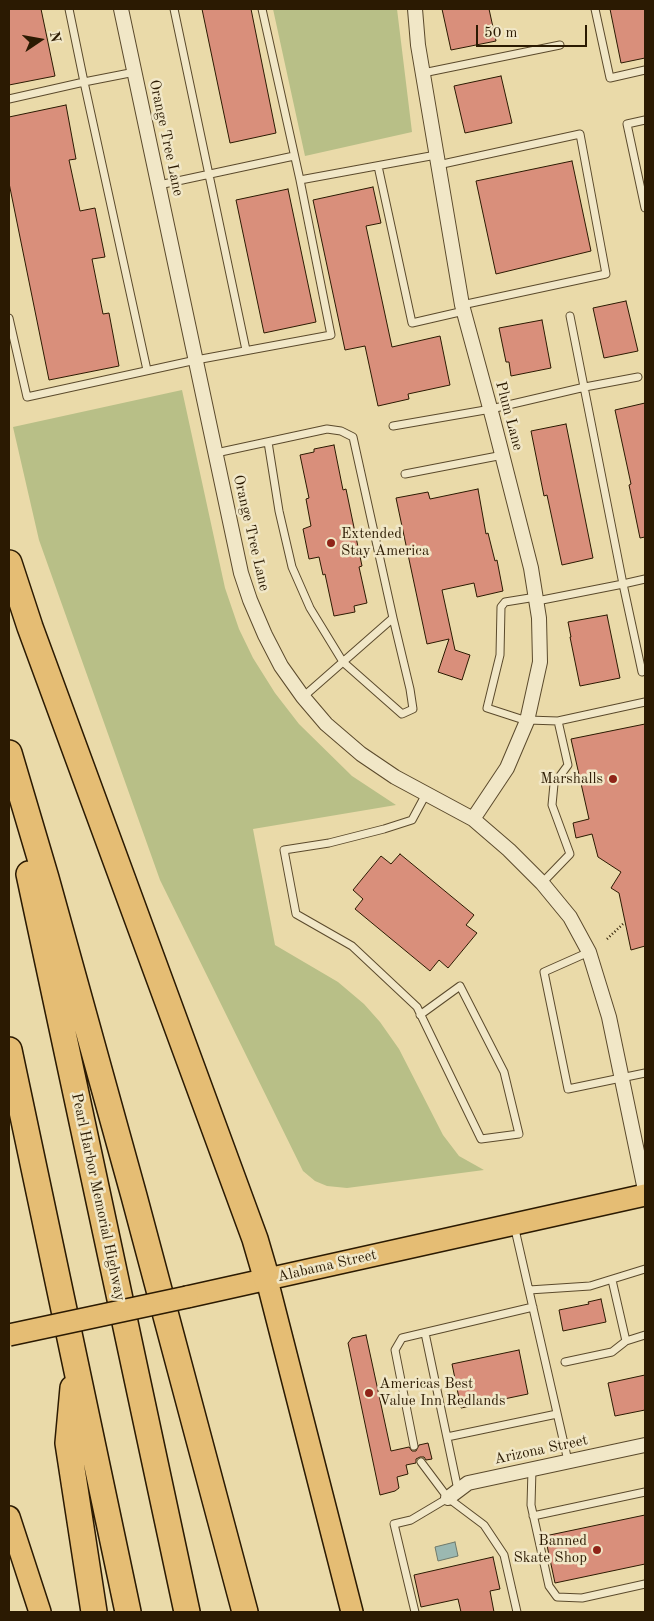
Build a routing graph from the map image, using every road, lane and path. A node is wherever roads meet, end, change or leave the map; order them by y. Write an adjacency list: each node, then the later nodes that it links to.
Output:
1 (69, 9): 11 (lane)
2 (121, 9): 9 (street, Orange Tree Lane)
3 (174, 9): 17 (lane)
4 (262, 9): 14 (lane)
5 (415, 9): 10 (street, Plum Lane)
6 (595, 9): 8 (lane)
7 (560, 45): 10 (lane)
8 (645, 70)
9 (135, 72): 11 (lane); 19 (street, Orange Tree Lane)
10 (423, 73): 15 (street, Plum Lane)
11 (84, 82): 12 (lane); 26 (lane)
12 (9, 98)
13 (645, 120): 20 (lane)
14 (294, 156): 17 (lane); 18 (lane)
15 (437, 160): 16 (lane); 21 (street, Plum Lane); 21 (lane)
16 (378, 166): 18 (lane); 21 (lane)
17 (210, 174): 19 (lane); 24 (lane)
18 (300, 180): 24 (lane)
19 (159, 185): 25 (street, Orange Tree Lane)
20 (645, 208)
21 (463, 308): 29 (street, Plum Lane)
22 (570, 316): 28 (lane)
23 (9, 318): 26 (lane)
24 (246, 350): 25 (lane)
25 (196, 360): 26 (lane); 32 (street, Orange Tree Lane)
26 (147, 370)
27 (638, 377): 28 (lane)
28 (585, 387): 29 (lane); 37 (lane)
29 (491, 409): 30 (lane); 33 (street, Plum Lane)
30 (393, 426)
31 (268, 442): 32 (lane); 39 (lane); 40 (lane)
32 (216, 453): 42 (street, Orange Tree Lane)
33 (503, 455): 34 (lane); 38 (street, Plum Lane)
34 (405, 474)
35 (9, 563): 62 (highway)
36 (645, 579): 37 (lane)
37 (623, 584): 38 (lane); 41 (lane)
38 (536, 599): 44 (street, Plum Lane); 44 (lane)
39 (393, 618): 40 (lane); 40 (lane)
40 (343, 662): 42 (lane)
41 (642, 672)
42 (303, 697): 48 (street, Orange Tree Lane)
43 (645, 702): 45 (lane)
44 (528, 721): 45 (lane); 49 (street, Plum Lane)
45 (558, 721): 50 (lane)
46 (9, 753): 88 (highway)
47 (9, 781): 87 (highway, Pearl Harbor Memorial Highway)
48 (426, 794): 49 (street, Orange Tree Lane); 54 (lane)
49 (473, 819): 50 (street, Orange Tree Lane)
50 (542, 882): 53 (street, Orange Tree Lane)
51 (623, 924): 52 (path)
52 (607, 939)
53 (589, 952): 57 (street, Orange Tree Lane); 57 (lane)
54 (420, 1015): 54 (lane)
55 (9, 1050): 71 (highway)
56 (645, 1073): 57 (lane)
57 (623, 1078): 58 (street, Orange Tree Lane)
58 (645, 1190)
59 (645, 1195): 60 (main road, Alabama Street)
60 (514, 1225): 62 (main road, Alabama Street); 64 (lane)
61 (645, 1269): 63 (lane)
62 (267, 1280): 67 (main road, Alabama Street, bridge); 89 (main road)
63 (612, 1280): 64 (lane); 69 (lane)
64 (529, 1290): 65 (lane)
65 (533, 1308): 66 (lane); 72 (lane)
66 (425, 1333): 73 (lane); 75 (lane)
67 (9, 1335)
68 (645, 1335): 69 (lane)
69 (626, 1341): 70 (lane)
70 (565, 1362)
71 (75, 1363): 85 (highway); 86 (highway)
72 (557, 1414): 73 (lane); 76 (lane)
73 (447, 1437): 80 (lane)
74 (645, 1445): 76 (street, Arizona Street)
75 (414, 1446)
76 (568, 1461): 78 (street, Arizona Street)
77 (421, 1462): 80 (lane)
78 (532, 1469): 80 (street, Arizona Street); 81 (lane)
79 (645, 1492): 81 (lane)
80 (453, 1494): 90 (lane); 91 (lane)
81 (533, 1516): 83 (lane)
82 (9, 1517): 84 (main road)
83 (645, 1584)
84 (40, 1612)
85 (94, 1612)
86 (128, 1612)
87 (186, 1612)
88 (246, 1612)
89 (352, 1612)
90 (415, 1612)
91 (517, 1612)

